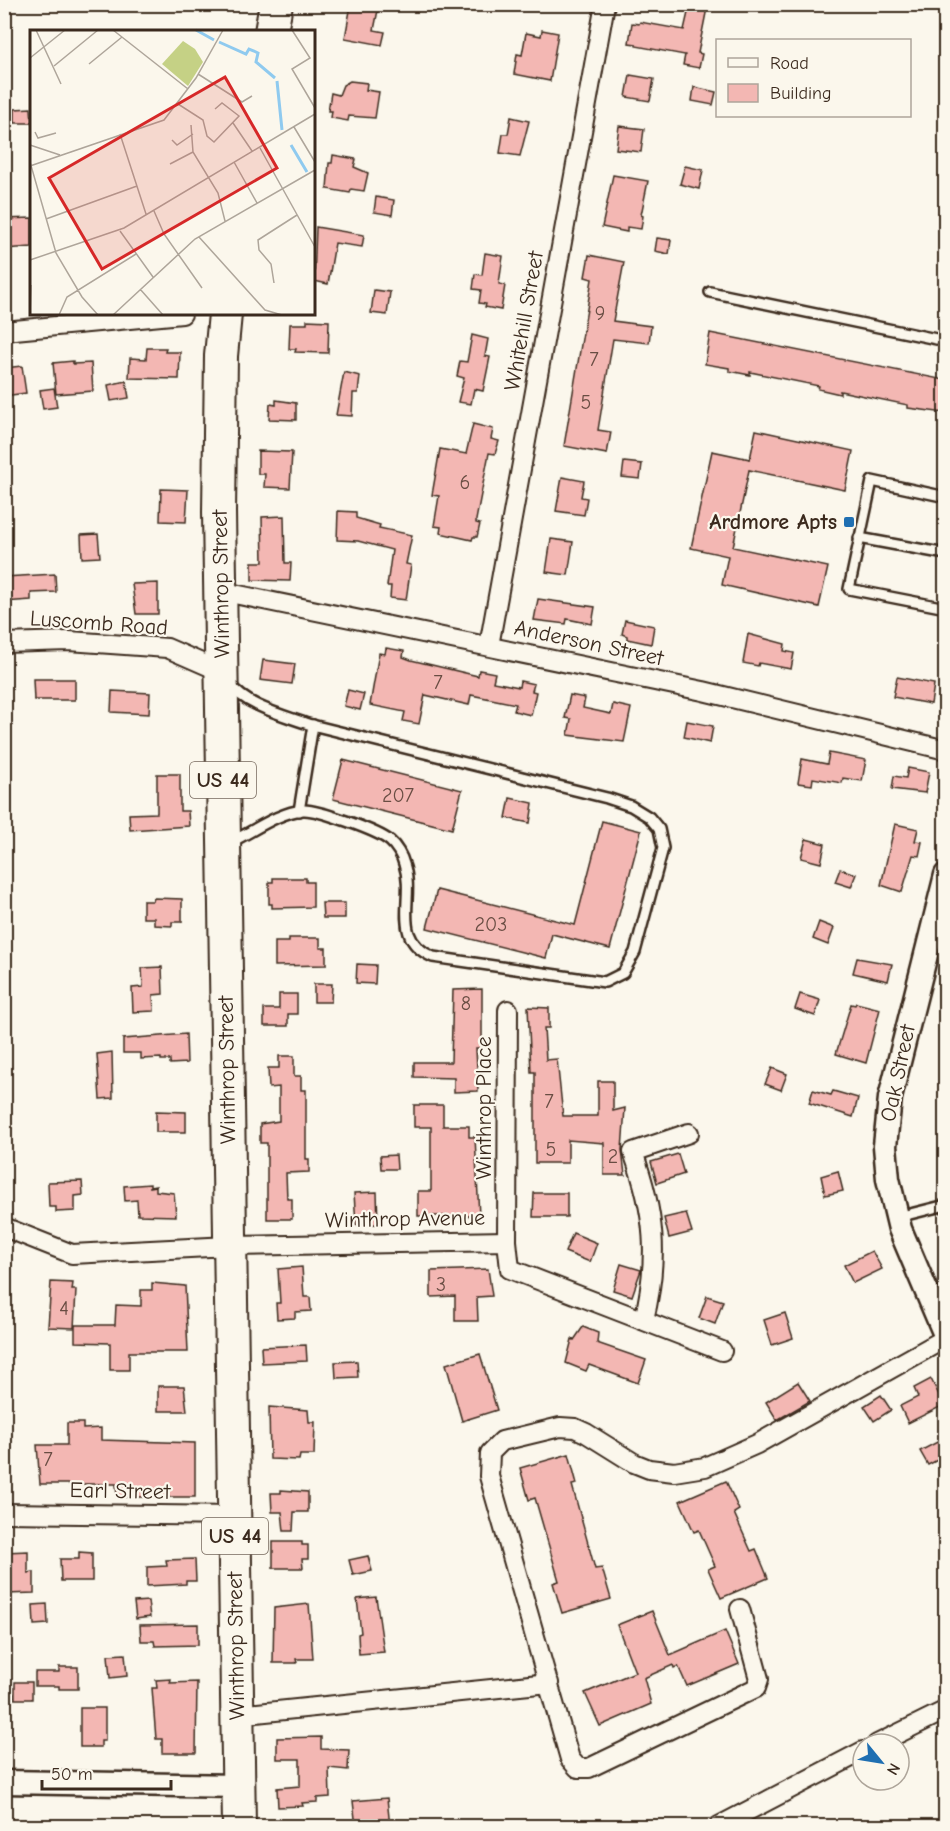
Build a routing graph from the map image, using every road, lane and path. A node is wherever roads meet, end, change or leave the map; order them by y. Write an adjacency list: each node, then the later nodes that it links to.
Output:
1 (276, 4): 3 (highway)
2 (605, 4): 15 (street, Whitehill Street)
3 (271, 30)
4 (710, 292): 8 (lane)
5 (172, 315): 7 (street)
6 (225, 315): 12 (highway, Winthrop Street / US 44)
7 (4, 331)
8 (945, 341)
9 (945, 497): 10 (lane)
10 (859, 538): 11 (lane); 13 (lane)
11 (945, 554)
12 (220, 591): 15 (street, Anderson Street); 16 (highway, Winthrop Street / US 44)
13 (945, 608)
14 (4, 643): 16 (street, Luscomb Road)
15 (489, 646): 18 (street, Anderson Street)
16 (222, 672): 17 (lane); 20 (highway, Winthrop Street / US 44)
17 (313, 725): 19 (lane); 19 (lane)
18 (945, 750)
19 (299, 811): 20 (lane)
20 (224, 846): 29 (highway, Winthrop Street / US 44)
21 (945, 875): 22 (street, Oak Street)
22 (942, 907): 26 (street, Oak Street)
23 (508, 1010): 28 (street, Winthrop Place)
24 (689, 1133): 30 (street)
25 (945, 1205): 26 (lane)
26 (896, 1217): 31 (street, Oak Street)
27 (4, 1227): 29 (street, Winthrop Avenue)
28 (507, 1242): 29 (street, Winthrop Avenue); 30 (street, Winthrop Avenue)
29 (229, 1246): 34 (highway, Winthrop Street / US 44)
30 (644, 1320): 32 (street, Winthrop Avenue)
31 (945, 1337): 36 (street)
32 (722, 1350)
33 (4, 1513): 34 (street, Earl Street)
34 (235, 1516): 38 (highway, Winthrop Street / US 44)
35 (740, 1609): 36 (street)
36 (549, 1683): 38 (street)
37 (945, 1710): 39 (street)
38 (237, 1715): 42 (highway, Winthrop Street / US 44)
39 (901, 1732)
40 (851, 1757): 44 (street)
41 (4, 1782): 42 (street)
42 (238, 1786): 43 (highway, Winthrop Street / US 44)
43 (239, 1827)
44 (719, 1827)

